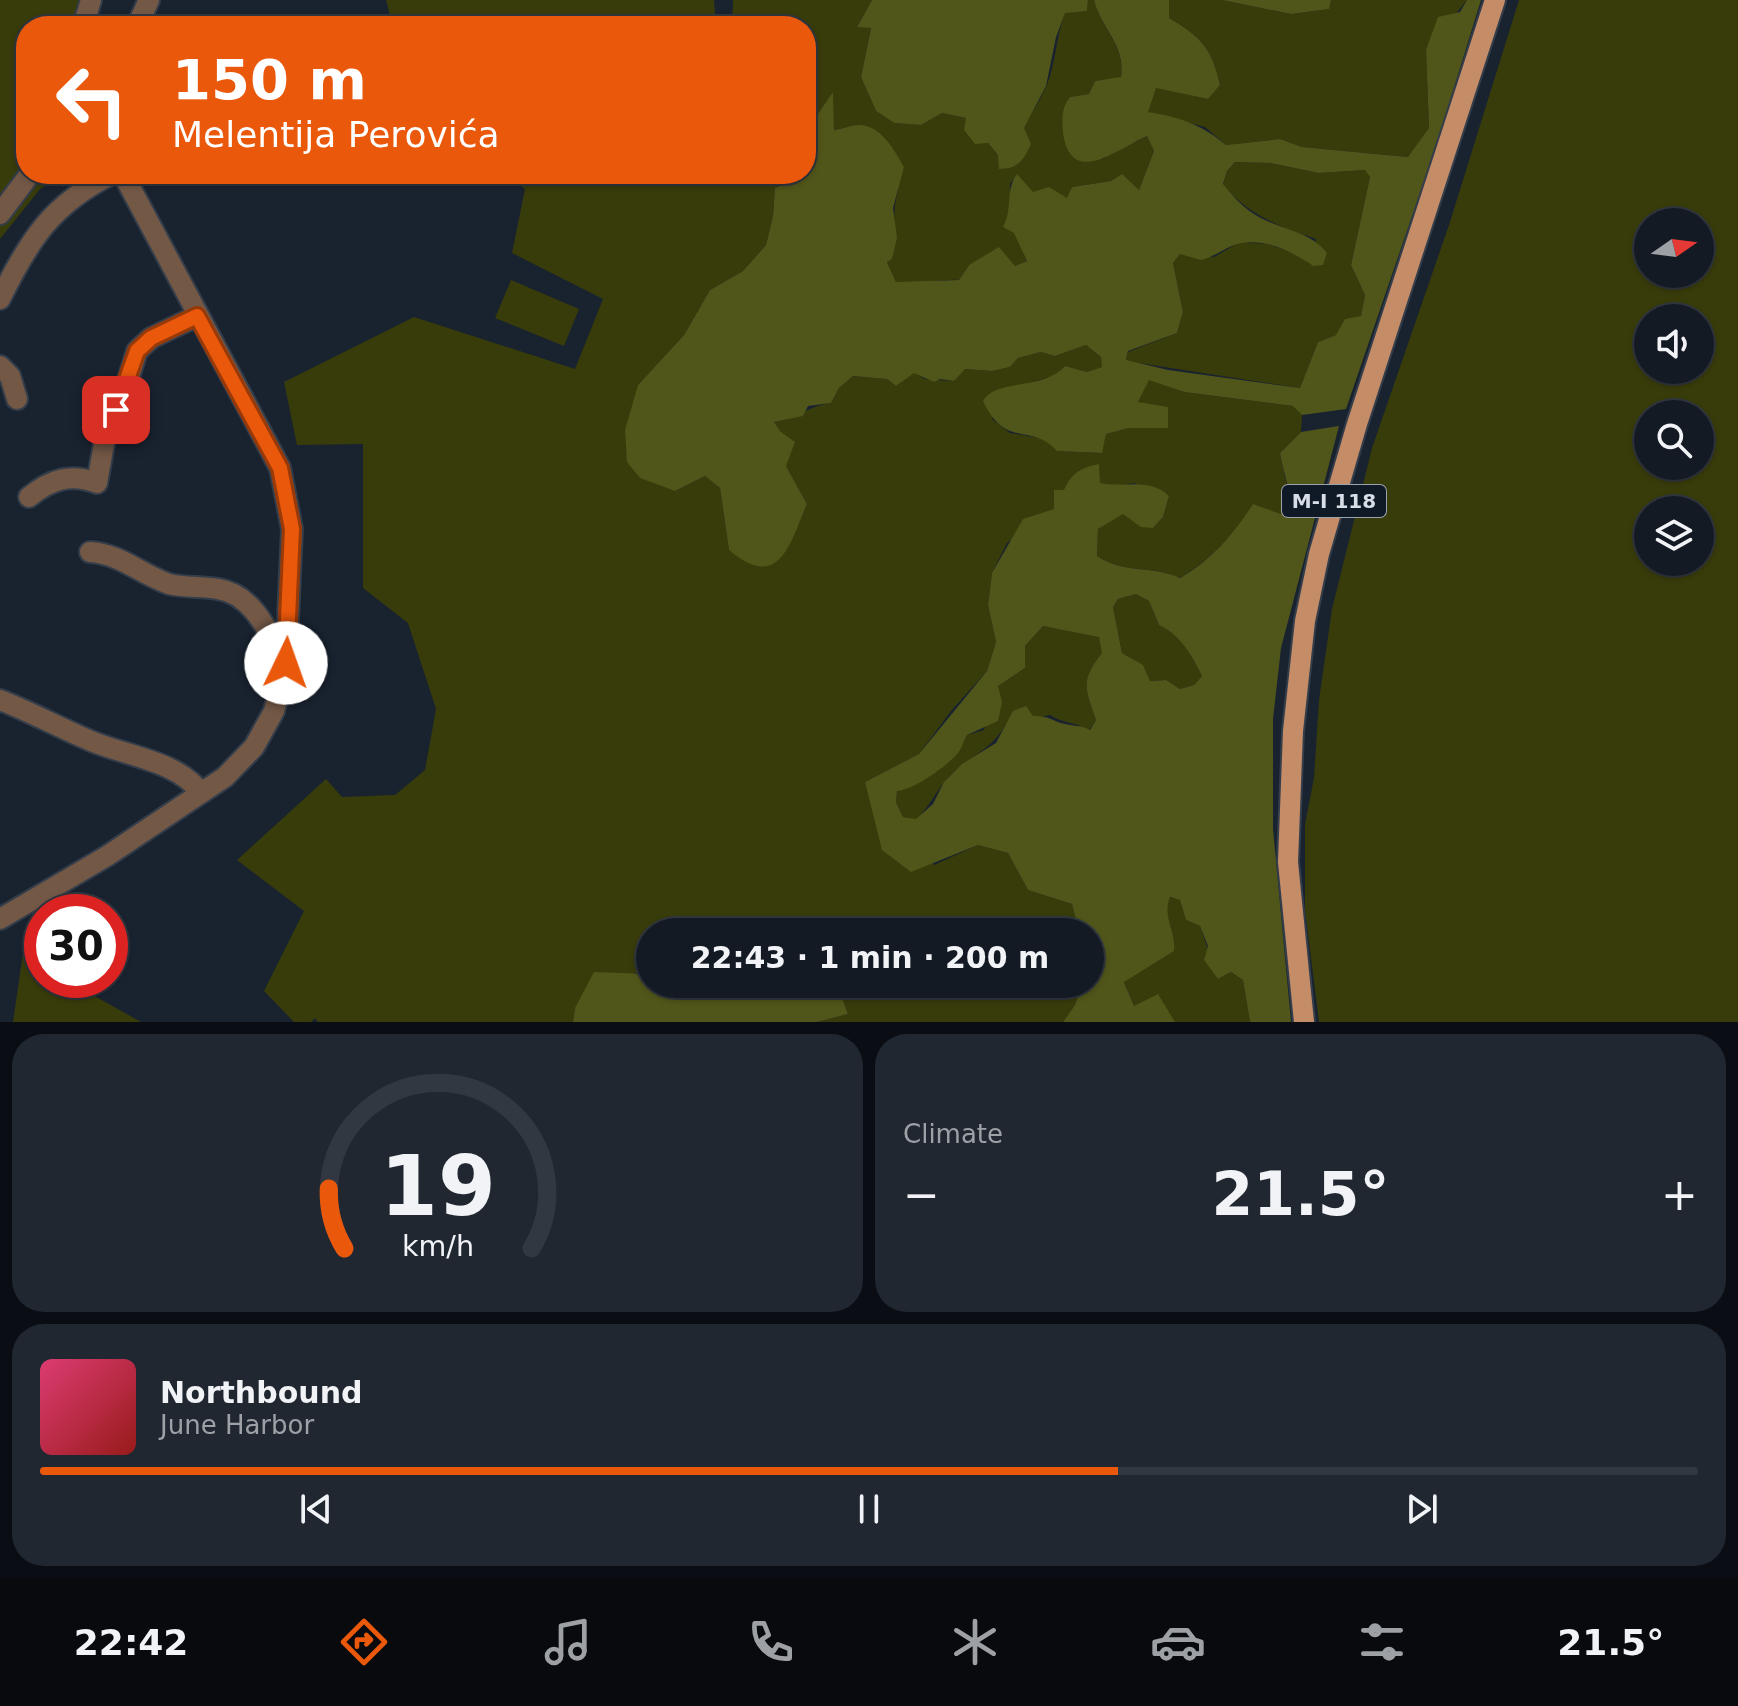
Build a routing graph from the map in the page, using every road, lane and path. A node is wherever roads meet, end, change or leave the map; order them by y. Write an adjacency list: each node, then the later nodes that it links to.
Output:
1 (1495, 0): 16 (main road, M-I 118)
2 (22, 184): 5 (street)
3 (93, 184): 6 (street)
4 (128, 184): 7 (street)
5 (0, 214)
6 (0, 299)
7 (197, 316): 10 (street); 12 (street)
8 (0, 366): 9 (street)
9 (17, 399)
10 (29, 497)
11 (90, 552): 12 (street)
12 (286, 663): 14 (street)
13 (0, 700): 14 (street)
14 (201, 793): 15 (street)
15 (0, 919)
16 (1304, 1022)

